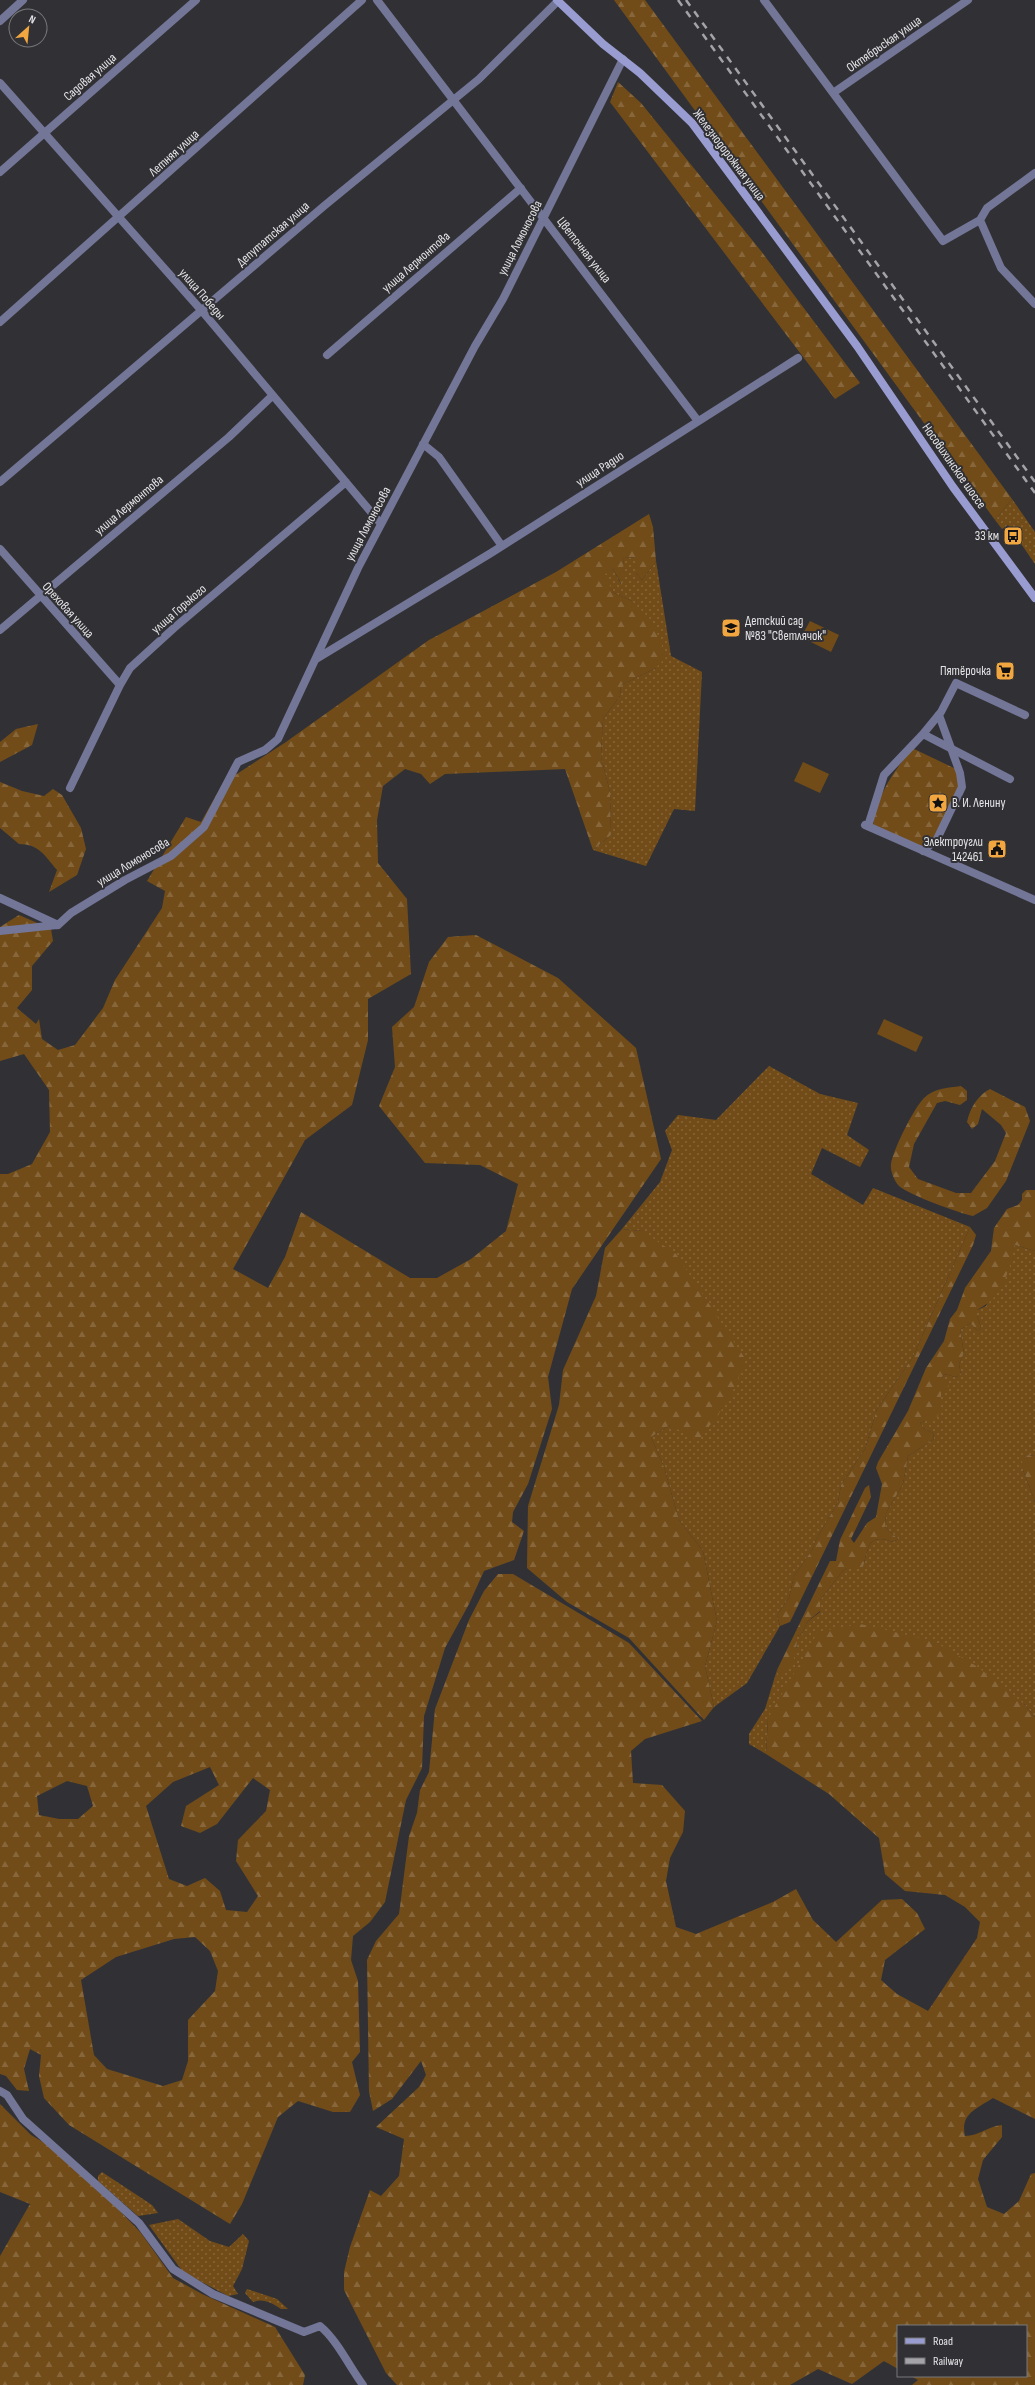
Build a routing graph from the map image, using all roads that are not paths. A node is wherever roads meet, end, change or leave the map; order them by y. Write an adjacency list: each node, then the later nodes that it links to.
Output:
1 (23, 0): 8 (street)
2 (196, 0): 13 (street, Садовая улица)
3 (362, 0): 17 (street, Летняя улица)
4 (377, 0): 12 (street, Цветочная улица)
5 (764, 0): 11 (street)
6 (968, 0): 11 (street, Октябрьская улица)
7 (558, 1): 9 (main road, Железнодорожная улица); 12 (street, Депутатская улица)
8 (0, 21)
9 (622, 59): 18 (street, улица Ломоносова); 23 (main road, Железнодорожная улица)
10 (0, 83): 13 (street, улица Победы)
11 (833, 93): 19 (street)
12 (452, 100): 16 (street, Цветочная улица); 21 (street, Депутатская улица)
13 (45, 133): 14 (street, Садовая улица); 17 (street, улица Победы)
14 (0, 172)
15 (1035, 173): 19 (street)
16 (521, 188): 18 (street, Цветочная улица); 24 (street, улица Лермонтова)
17 (119, 217): 21 (street, улица Победы); 22 (street, Летняя улица)
18 (544, 217): 27 (street, Цветочная улица); 28 (street, улица Ломоносова)
19 (980, 220): 20 (street)
20 (1035, 304)
21 (202, 311): 26 (street, улица Победы); 29 (street, Депутатская улица)
22 (0, 322)
23 (857, 346): 35 (main road, Носовихинское шоссе)
24 (327, 355)
25 (798, 358): 27 (street, улица Радио)
26 (272, 396): 30 (street, улица Победы); 34 (street, улица Лермонтова)
27 (698, 421): 32 (street, улица Радио)
28 (423, 444): 31 (street, улица Ломоносова); 32 (street)
29 (0, 482)
30 (346, 482): 31 (street, улица Победы); 38 (street, улица Горького)
31 (382, 524): 37 (street, улица Ломоносова)
32 (502, 546): 37 (street, улица Радио)
33 (0, 549): 34 (street, Ореховая улица)
34 (39, 596): 36 (street, улица Лермонтова); 38 (street, Ореховая улица)
35 (1035, 598)
36 (0, 630)
37 (316, 659): 48 (street, улица Ломоносова)
38 (120, 685): 44 (street, улица Горького)
39 (939, 715): 40 (street); 41 (street); 42 (street)
40 (1025, 715)
41 (923, 734): 42 (street); 45 (street)
42 (951, 748): 43 (street); 45 (street)
43 (1010, 779)
44 (70, 788)
45 (923, 850): 47 (street)
46 (0, 898): 48 (street)
47 (1035, 900)
48 (58, 925): 49 (street)
49 (0, 931)
50 (0, 2091): 51 (street)
51 (363, 2385)

